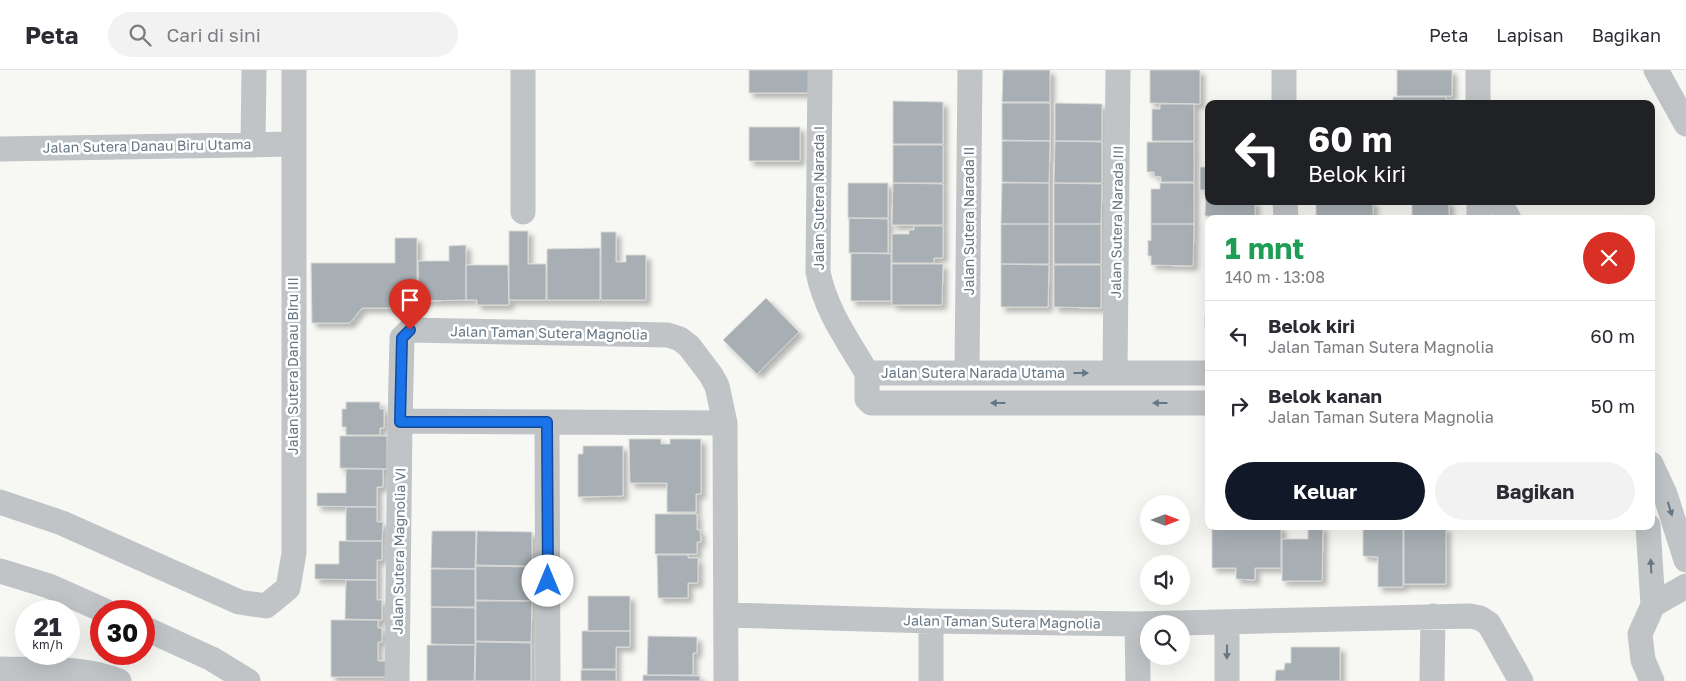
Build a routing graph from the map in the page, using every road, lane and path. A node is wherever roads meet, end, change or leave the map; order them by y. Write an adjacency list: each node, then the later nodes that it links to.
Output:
1 (254, 70): 14 (street)
2 (294, 70): 13 (street, Jalan Sutera Danau Biru III)
3 (523, 70): 16 (street)
4 (820, 70): 18 (street, Jalan Sutera Narada I)
5 (970, 70): 17 (street, Jalan Sutera Narada II)
6 (1118, 70): 19 (street, Jalan Sutera Narada III)
7 (1284, 70): 10 (street)
8 (1478, 70): 11 (street)
9 (1656, 70): 12 (street)
10 (1284, 100)
11 (1478, 100)
12 (1686, 124)
13 (293, 144): 14 (street, Jalan Sutera Danau Biru Utama); 26 (street, Jalan Sutera Danau Biru III)
14 (253, 145): 15 (street, Jalan Sutera Danau Biru Utama)
15 (0, 149)
16 (523, 212)
17 (967, 372): 18 (street, Jalan Sutera Narada Utama); 19 (street, Jalan Sutera Narada Utama, one-way to 19)
18 (867, 373): 21 (street, Jalan Sutera Narada Utama, one-way to 18)
19 (1115, 373): 20 (street, Jalan Sutera Narada Utama)
20 (1205, 374)
21 (1205, 403)
22 (400, 422): 23 (street); 24 (street, Jalan Taman Sutera Magnolia); 43 (street, Jalan Sutera Magnolia VI)
23 (547, 422): 24 (street); 44 (street)
24 (725, 423): 33 (street, Jalan Taman Sutera Magnolia)
25 (1655, 472): 28 (street, one-way to 28)
26 (0, 502)
27 (1648, 530): 32 (street, one-way to 27)
28 (1686, 560)
29 (0, 571): 31 (street)
30 (1686, 586): 32 (street)
31 (90, 604)
32 (1653, 605): 51 (street)
33 (726, 615): 35 (street, Jalan Taman Sutera Magnolia); 45 (street)
34 (1433, 616): 36 (street, Jalan Taman Sutera Magnolia); 49 (street); 50 (street, Jalan Taman Sutera Magnolia)
35 (931, 621): 37 (street, Jalan Taman Sutera Magnolia); 46 (street)
36 (1227, 623): 37 (street, Jalan Taman Sutera Magnolia); 48 (street, one-way to 48)
37 (1138, 624): 47 (street)
38 (155, 633): 42 (street)
39 (0, 669): 40 (street)
40 (83, 676): 41 (street)
41 (119, 681)
42 (248, 681)
43 (397, 681)
44 (548, 681)
45 (726, 681)
46 (930, 681)
47 (1138, 681)
48 (1227, 681)
49 (1432, 681)
50 (1521, 681)
51 (1652, 681)

